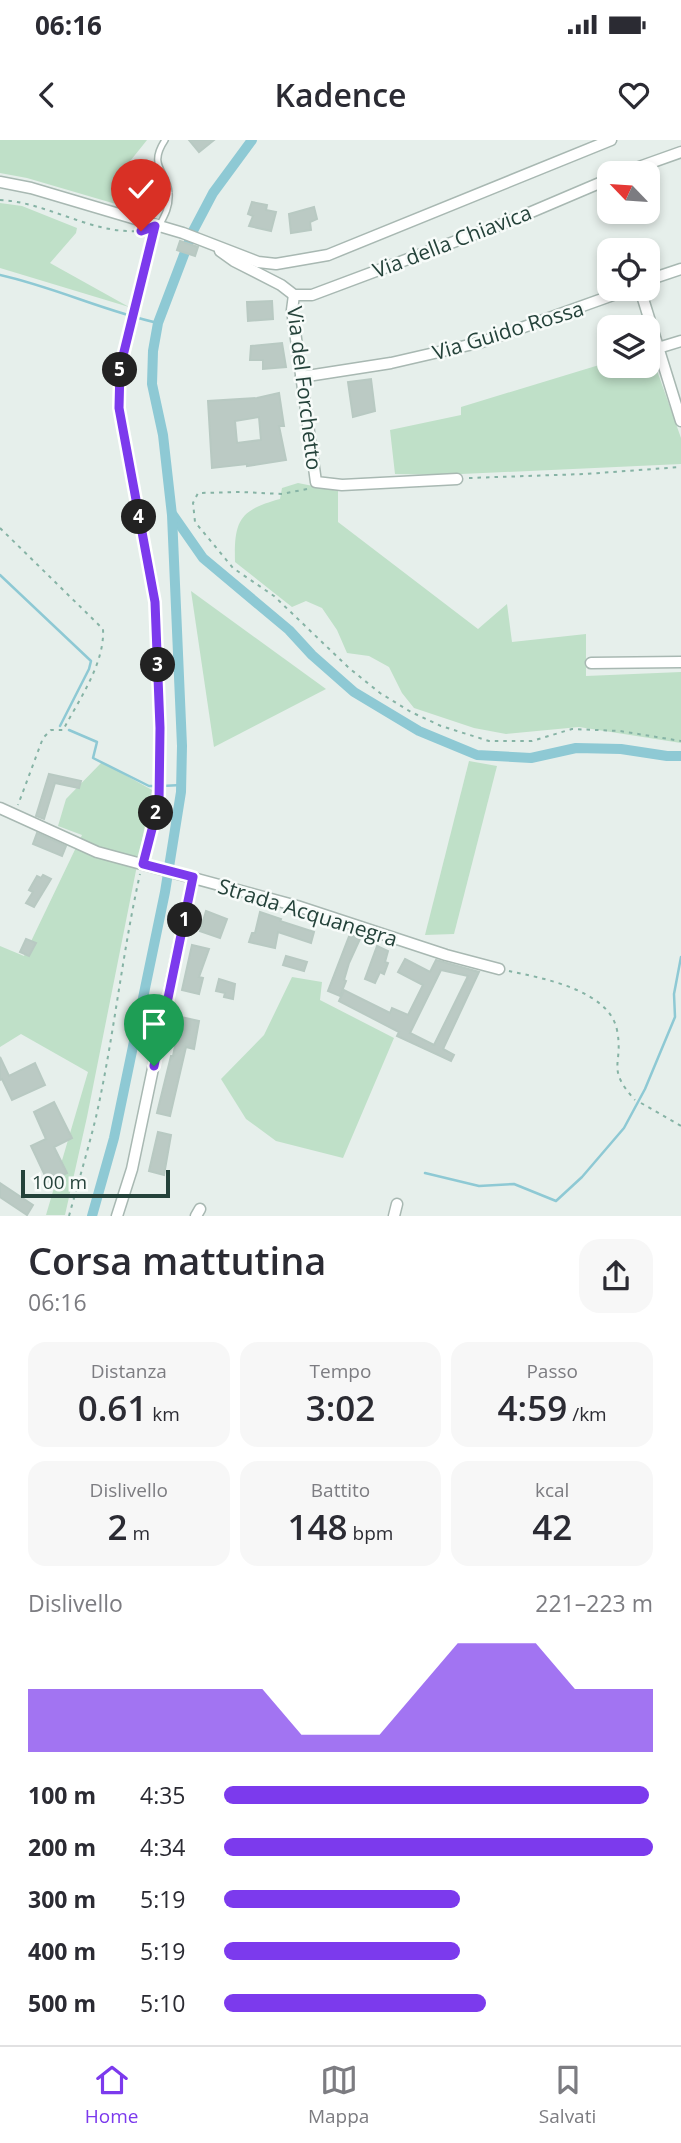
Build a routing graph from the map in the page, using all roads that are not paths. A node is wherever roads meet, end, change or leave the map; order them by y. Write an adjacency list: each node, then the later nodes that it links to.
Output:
1 (165, 140): 7 (lane)
2 (611, 140): 8 (street)
3 (681, 152): 4 (street)
4 (656, 161)
5 (0, 182): 7 (street)
6 (597, 184): 11 (street, Via della Chiavica)
7 (157, 225): 8 (street)
8 (204, 239): 11 (street)
9 (681, 269): 10 (street)
10 (660, 276)
11 (294, 295): 16 (street, Via del Forchetto)
12 (597, 301): 16 (street, Via Guido Rossa)
13 (681, 341): 14 (street)
14 (660, 347)
15 (660, 354): 17 (street)
16 (302, 377): 18 (street, Via del Forchetto)
17 (681, 421)
18 (457, 479)
19 (591, 663): 20 (street)
20 (681, 663)
21 (0, 808): 22 (street, Strada Acquanegra)
22 (193, 877): 23 (street, Strada Acquanegra); 24 (street)
23 (499, 969)
24 (117, 1216)

